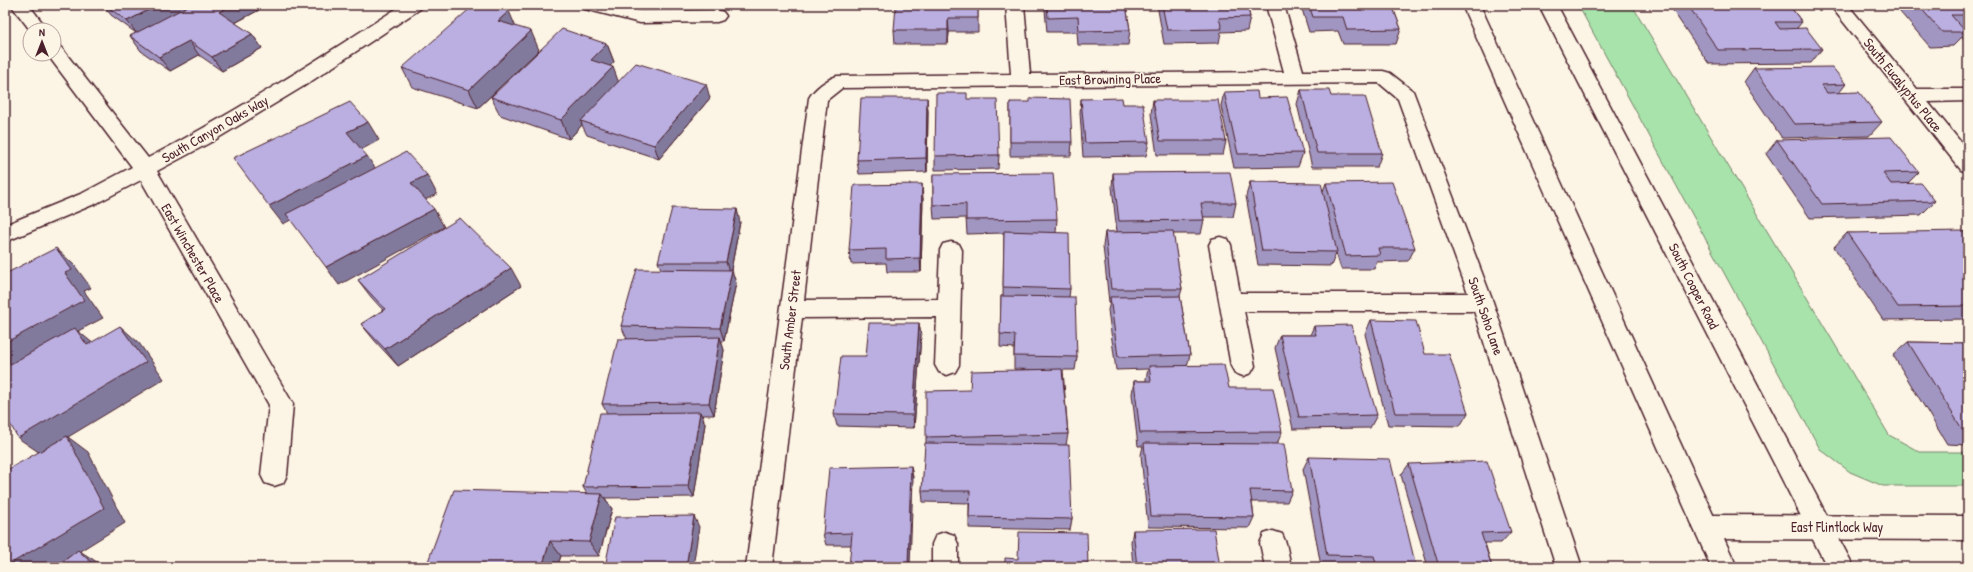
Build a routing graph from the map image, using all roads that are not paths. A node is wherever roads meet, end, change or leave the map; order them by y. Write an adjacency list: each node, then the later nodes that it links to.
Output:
1 (20, 5): 10 (street)
2 (414, 5): 19 (street, South Canyon Oaks Way)
3 (591, 5): 9 (street)
4 (1015, 5): 14 (street)
5 (1275, 5): 12 (street)
6 (1471, 5): 30 (street)
7 (1548, 5): 31 (street, South Cooper Road)
8 (1839, 5): 17 (street, South Eucalyptus Place)
9 (717, 16)
10 (33, 22)
11 (62, 60): 19 (street, East Winchester Place)
12 (1294, 77): 13 (street, East Browning Place); 14 (street, East Browning Place)
13 (1383, 77): 24 (street, South Soho Lane)
14 (1021, 80): 15 (street, East Browning Place)
15 (837, 82): 26 (street, South Amber Street)
16 (1968, 95): 17 (street)
17 (1912, 96): 18 (street, South Eucalyptus Place)
18 (1968, 165)
19 (145, 169): 20 (street, South Canyon Oaks Way); 29 (street, East Winchester Place)
20 (5, 234)
21 (1220, 245): 23 (street)
22 (951, 250): 25 (street)
23 (1231, 302): 24 (street); 28 (street)
24 (1482, 302): 34 (street, South Soho Lane)
25 (950, 308): 26 (street); 27 (street)
26 (791, 309): 33 (street, South Amber Street)
27 (948, 365)
28 (1243, 366)
29 (274, 475)
30 (1706, 527): 31 (street, East Flintlock Way); 35 (street)
31 (1820, 527): 32 (street, East Flintlock Way); 36 (street, South Cooper Road)
32 (1968, 528)
33 (759, 567)
34 (1569, 567)
35 (1724, 567)
36 (1841, 567)

